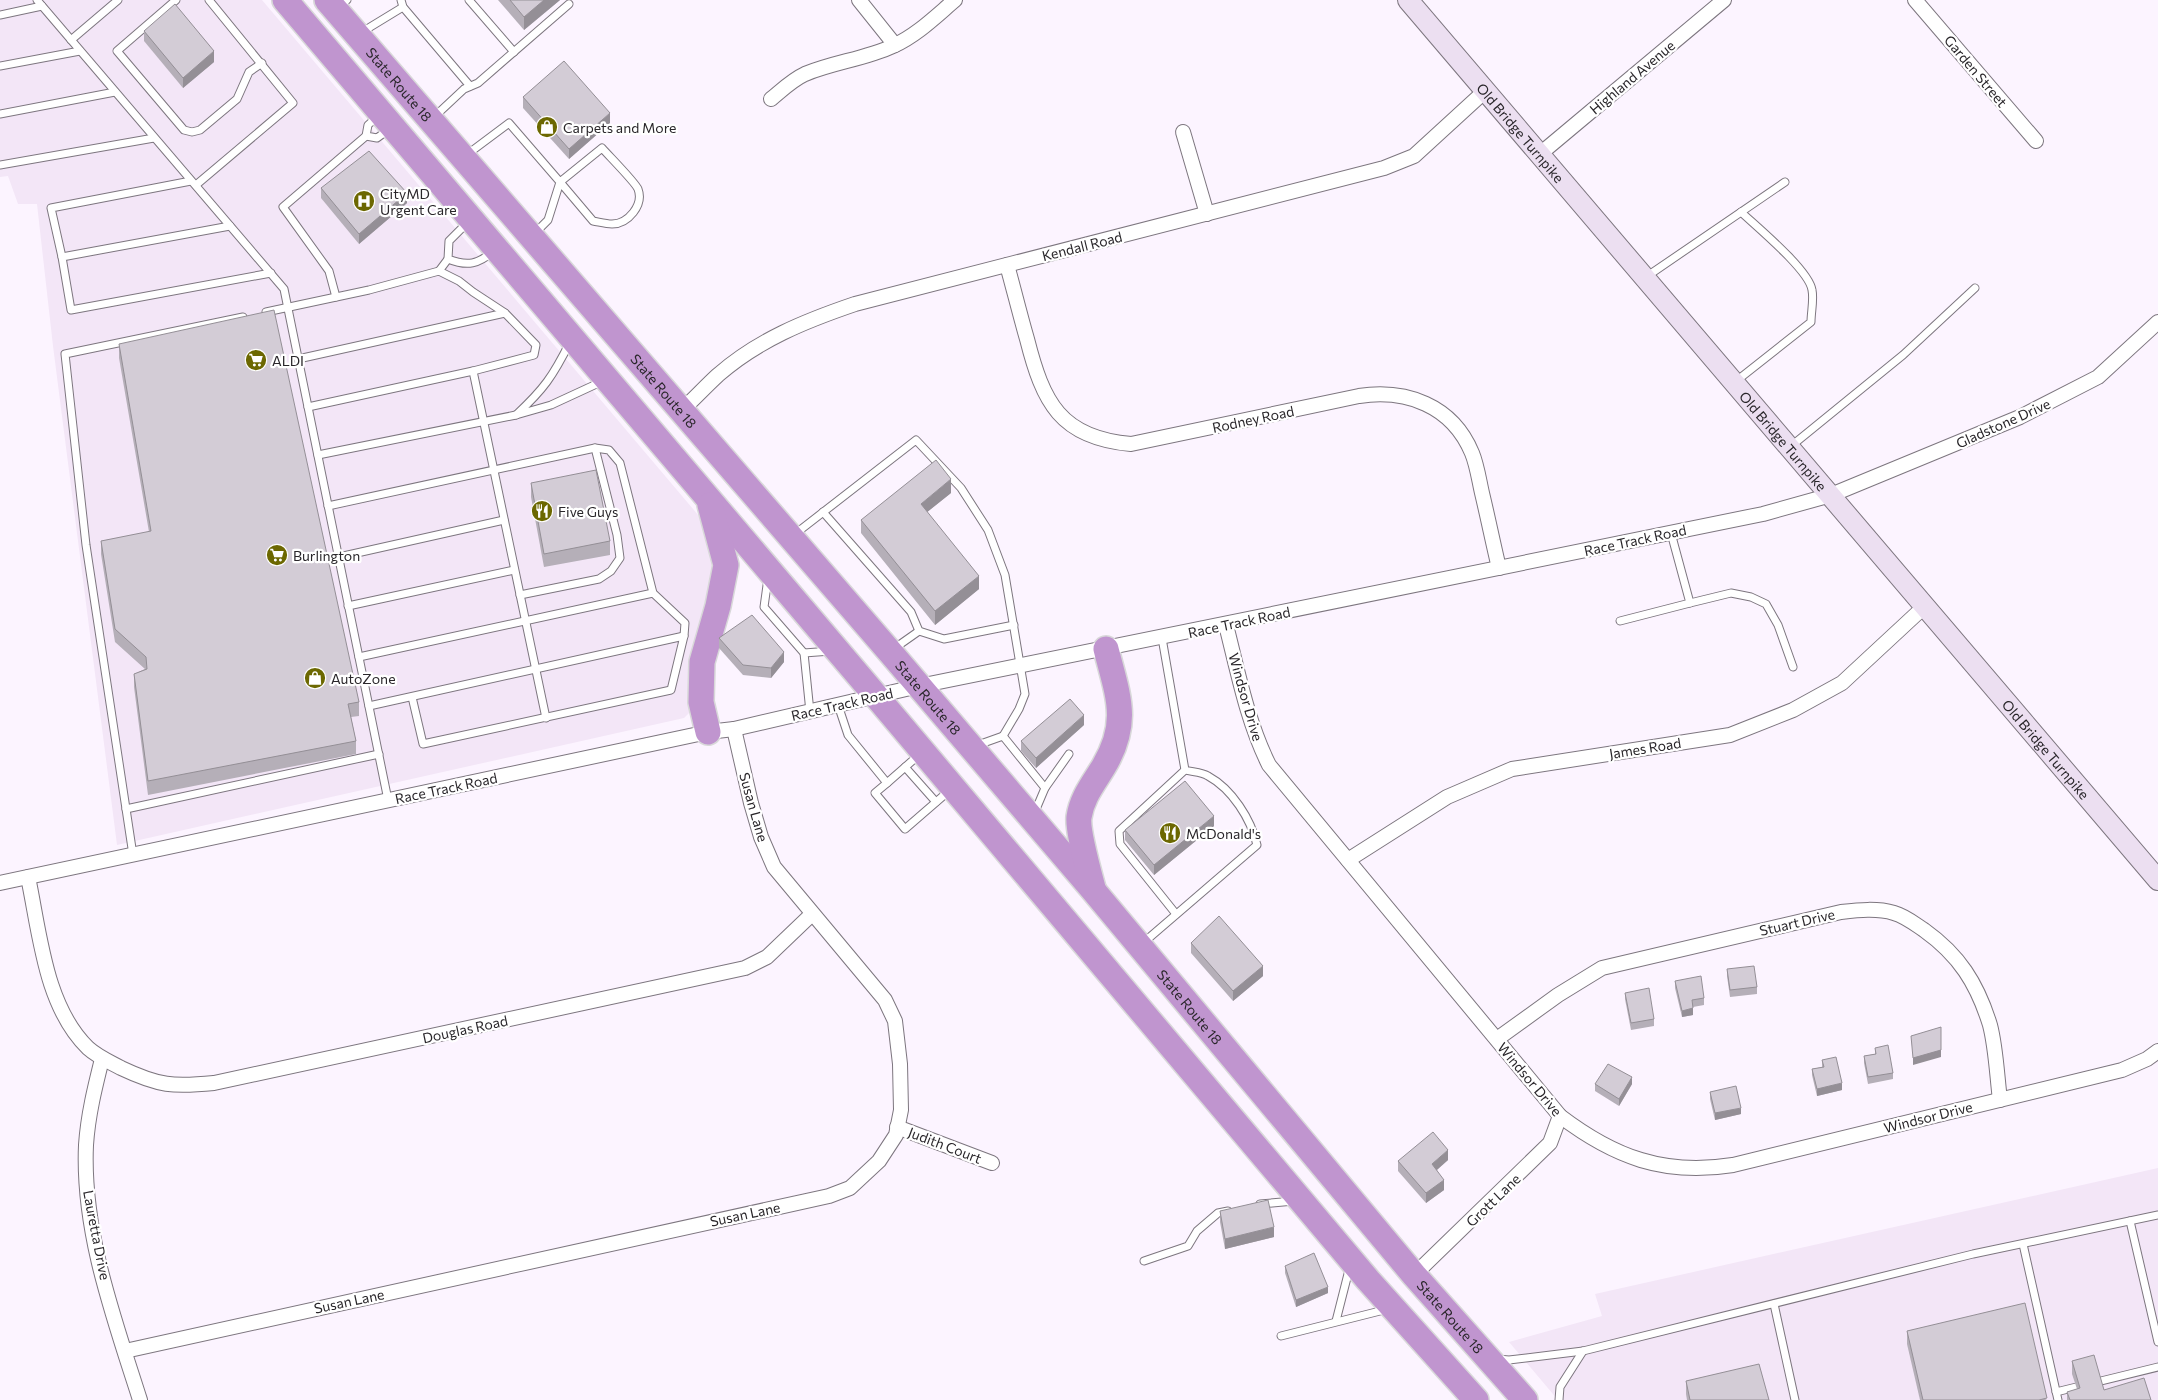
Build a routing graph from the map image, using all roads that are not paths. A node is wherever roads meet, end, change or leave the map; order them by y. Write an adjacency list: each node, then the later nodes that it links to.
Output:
1 (118, 0): 17 (lane)
2 (176, 0): 21 (lane)
3 (209, 0): 21 (lane)
4 (285, 0): 28 (highway)
5 (469, 0): 20 (lane)
6 (859, 0): 18 (street)
7 (955, 0): 18 (street)
8 (1408, 0): 24 (street, Old Bridge Turnpike)
9 (1724, 0): 34 (street, Highland Avenue)
10 (1915, 0): 33 (street, Garden Street)
11 (40, 2): 15 (lane); 17 (lane)
12 (337, 3): 16 (highway, State Route 18)
13 (402, 4): 16 (lane); 23 (lane)
14 (569, 4): 20 (lane)
15 (0, 14)
16 (357, 35): 29 (highway, State Route 18)
17 (71, 40): 19 (lane)
18 (894, 45): 26 (street)
19 (80, 51): 22 (lane); 25 (lane)
20 (514, 52): 23 (lane)
21 (262, 63): 39 (lane)
22 (0, 66)
23 (470, 86): 29 (lane)
24 (1485, 91): 34 (street, Old Bridge Turnpike); 41 (street, Kendall Road)
25 (115, 92): 27 (lane); 32 (lane)
26 (771, 99)
27 (0, 114)
28 (387, 120): 31 (lane); 31 (lane); 42 (highway)
29 (431, 120): 35 (highway, State Route 18)
30 (1183, 132): 41 (street)
31 (366, 136): 53 (lane)
32 (154, 138): 36 (lane); 39 (lane)
33 (2036, 142)
34 (1540, 154): 51 (street, Old Bridge Turnpike)
35 (463, 157): 37 (lane); 44 (highway, State Route 18)
36 (0, 165)
37 (560, 182): 37 (lane); 44 (lane)
38 (1785, 182): 40 (lane)
39 (194, 183): 43 (lane); 46 (lane)
40 (1741, 212): 51 (lane); 63 (lane)
41 (1207, 214): 48 (street, Kendall Road)
42 (471, 219): 45 (highway); 47 (lane)
43 (230, 226): 46 (lane); 50 (lane)
44 (532, 236): 65 (highway, State Route 18)
45 (497, 249): 47 (lane); 59 (highway)
46 (62, 257): 50 (lane)
47 (448, 260): 49 (lane)
48 (1007, 265): 65 (street, Kendall Road); 80 (street, Rodney Road)
49 (439, 271): 53 (lane); 55 (lane)
50 (271, 273): 54 (lane)
51 (1645, 277): 63 (street, Old Bridge Turnpike)
52 (1975, 288): 68 (lane)
53 (336, 297): 54 (lane)
54 (288, 308): 56 (lane); 60 (lane)
55 (505, 313): 60 (lane); 61 (lane)
56 (259, 314)
57 (249, 316): 122 (lane)
58 (2158, 322): 72 (street, Gladstone Drive)
59 (572, 337): 62 (highway); 66 (lane)
60 (298, 359): 64 (lane)
61 (473, 371): 64 (lane); 67 (lane)
62 (607, 379): 66 (lane); 73 (highway)
63 (1735, 382): 68 (street, Old Bridge Turnpike)
64 (308, 407): 70 (lane)
65 (682, 410): 78 (highway, State Route 18)
66 (516, 415): 67 (lane)
67 (485, 422): 70 (lane); 71 (lane)
68 (1790, 447): 72 (street, Old Bridge Turnpike)
69 (595, 448): 71 (lane); 83 (lane); 84 (lane)
70 (318, 455): 74 (lane)
71 (494, 470): 74 (lane); 76 (lane)
72 (1831, 495): 77 (street, Race Track Road); 87 (street, Old Bridge Turnpike)
73 (708, 498): 82 (highway); 111 (highway)
74 (328, 506): 79 (lane)
75 (823, 512): 78 (lane); 91 (lane); 92 (lane)
76 (504, 520): 79 (lane); 81 (lane)
77 (1671, 533): 80 (street, Race Track Road); 85 (lane)
78 (791, 537): 97 (highway, State Route 18)
79 (338, 557): 86 (lane)
80 (1499, 568): 90 (street, Race Track Road)
81 (514, 570): 84 (lane); 86 (lane)
82 (769, 570): 96 (highway); 98 (lane)
83 (653, 592): 88 (lane); 93 (lane)
84 (520, 595): 88 (lane)
85 (1690, 603): 89 (lane); 101 (lane)
86 (348, 606): 99 (lane)
87 (1925, 606): 125 (street, James Road); 127 (street, Old Bridge Turnpike)
88 (525, 620): 99 (lane); 102 (lane)
89 (1620, 621)
90 (1226, 624): 94 (street, Race Track Road); 125 (street, Windsor Drive)
91 (1014, 625): 92 (lane); 100 (lane)
92 (919, 631): 97 (lane)
93 (684, 636): 102 (lane); 109 (lane)
94 (1162, 638): 95 (street, Race Track Road); 117 (lane)
95 (1106, 650): 100 (street, Race Track Road); 129 (highway)
96 (837, 651): 98 (lane); 104 (highway)
97 (890, 652): 103 (highway, State Route 18)
98 (804, 653): 108 (lane)
99 (359, 657): 107 (lane)
100 (1022, 666): 103 (street, Race Track Road); 112 (lane)
101 (1793, 667)
102 (535, 669): 105 (lane); 109 (lane)
103 (919, 686): 104 (street, Race Track Road); 113 (highway, State Route 18)
104 (876, 696): 106 (street, Race Track Road); 116 (highway)
105 (412, 697): 107 (lane); 109 (lane)
106 (838, 705): 108 (street, Race Track Road); 118 (lane)
107 (369, 706): 114 (lane)
108 (810, 712): 110 (street, Race Track Road)
109 (546, 718)
110 (734, 729): 111 (street, Race Track Road); 130 (street, Susan Lane)
111 (708, 732): 121 (street, Race Track Road)
112 (1003, 736): 113 (lane); 119 (lane)
113 (971, 747): 123 (highway, State Route 18)
114 (379, 754): 121 (lane); 122 (lane)
115 (1069, 754): 119 (lane)
116 (914, 759): 118 (lane); 120 (highway)
117 (1185, 770): 131 (lane); 131 (lane)
118 (887, 783): 120 (lane)
119 (1045, 788): 123 (lane)
120 (944, 795): 140 (highway)
121 (388, 800): 124 (street, Race Track Road)
122 (126, 809): 124 (lane)
123 (1032, 819): 129 (highway, State Route 18)
124 (133, 855): 126 (street, Race Track Road)
125 (1348, 860): 133 (street, Windsor Drive)
126 (28, 877): 128 (street, Race Track Road); 135 (street)
127 (2158, 880)
128 (0, 883)
129 (1093, 890): 132 (highway, State Route 18)
130 (812, 914): 135 (street, Douglas Road); 138 (street, Susan Lane)
131 (1176, 914): 132 (lane)
132 (1140, 946): 148 (highway, State Route 18)
133 (1497, 1040): 136 (street, Stuart Drive); 137 (street, Windsor Drive)
134 (2158, 1050): 136 (street, Windsor Drive)
135 (102, 1059): 154 (street, Lauretta Drive)
136 (2000, 1100): 137 (street, Windsor Drive)
137 (1560, 1116): 148 (street, Grott Lane)
138 (897, 1127): 139 (street, Judith Court); 154 (street, Susan Lane)
139 (992, 1163)
140 (1301, 1201): 141 (lane); 146 (highway)
141 (1252, 1205)
142 (1235, 1209): 147 (lane)
143 (2158, 1215): 144 (lane)
144 (2130, 1221): 145 (lane); 153 (lane)
145 (2023, 1244): 149 (lane); 158 (lane)
146 (1351, 1260): 150 (highway); 151 (lane)
147 (1144, 1262)
148 (1414, 1276): 156 (highway, State Route 18)
149 (1774, 1304): 155 (lane); 163 (lane)
150 (1393, 1308): 151 (lane); 160 (highway)
151 (1336, 1321): 152 (lane)
152 (1280, 1336)
153 (2158, 1342)
154 (124, 1351): 159 (street, Lauretta Drive)
155 (1583, 1351): 156 (lane); 162 (lane)
156 (1488, 1357): 161 (highway, State Route 18)
157 (2158, 1367): 158 (lane)
158 (2056, 1392): 164 (lane)
159 (140, 1400)
160 (1476, 1400)
161 (1525, 1400)
162 (1559, 1400)
163 (1795, 1400)
164 (2058, 1400)

